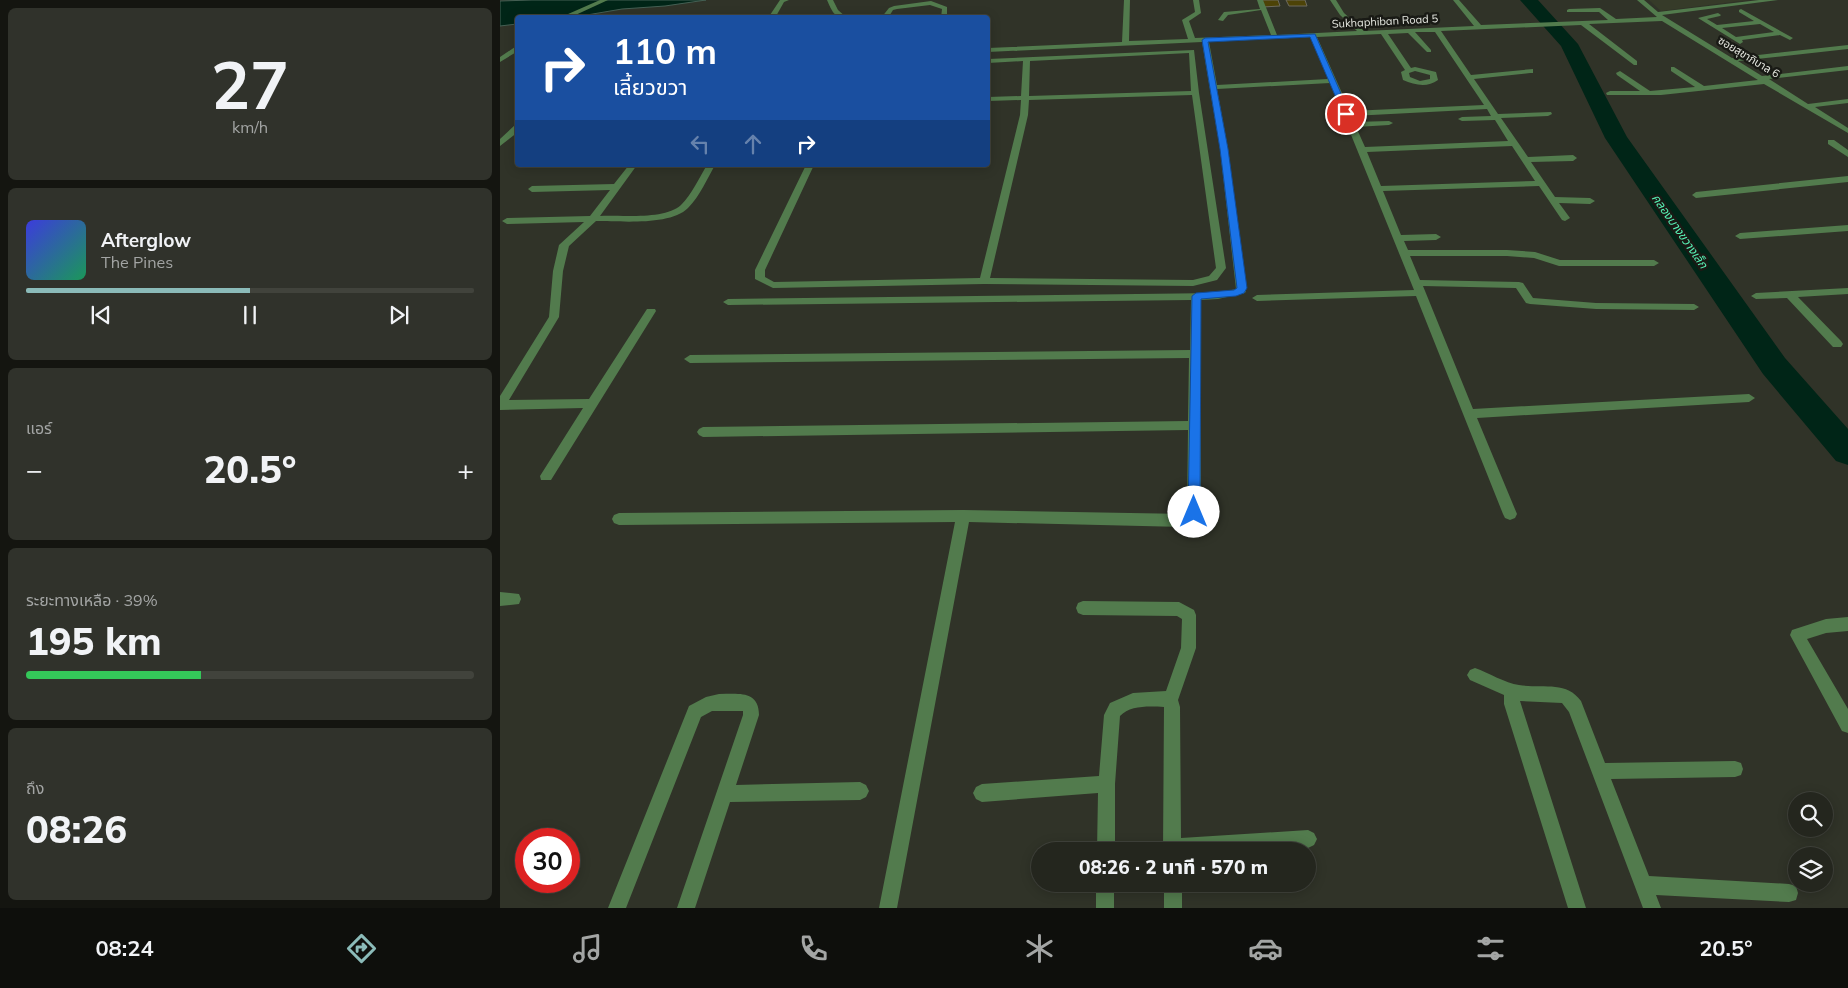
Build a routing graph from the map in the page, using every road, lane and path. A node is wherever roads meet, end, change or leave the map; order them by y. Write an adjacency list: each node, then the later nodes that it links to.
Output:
1 (605, 0): 18 (street)
2 (786, 0): 19 (street)
3 (830, 0): 20 (street)
4 (1127, 0): 40 (street)
5 (1196, 0): 38 (street)
6 (1254, 0): 14 (street)
7 (1260, 0): 36 (street)
8 (1333, 0): 33 (street)
9 (1456, 0): 28 (street)
10 (1640, 0): 17 (street, ซอยสุขาภิบาล 6)
11 (1775, 0): 13 (street)
12 (926, 2): 21 (street); 22 (street)
13 (1750, 3): 16 (street); 17 (street)
14 (1258, 10): 24 (street); 36 (street)
15 (1569, 11): 25 (street)
16 (1741, 11): 26 (street); 29 (street)
17 (1655, 14): 23 (street, ซอยสุขาภิบาล 6)
18 (569, 15)
19 (773, 15)
20 (840, 15)
21 (886, 15)
22 (944, 15)
23 (1663, 19): 25 (street, Sukhaphiban Road 5); 48 (street, ซอยสุขาภิบาล 6)
24 (1221, 20)
25 (1616, 22): 27 (street, Sukhaphiban Road 5)
26 (1761, 22): 29 (street); 34 (street)
27 (1583, 24): 28 (street, Sukhaphiban Road 5); 50 (street)
28 (1480, 28): 30 (street, Sukhaphiban Road 5)
29 (1715, 28): 34 (street)
30 (1437, 30): 31 (street, Sukhaphiban Road 5); 56 (street)
31 (1410, 31): 32 (street, Sukhaphiban Road 5); 45 (street)
32 (1383, 32): 33 (street, Sukhaphiban Road 5); 53 (street)
33 (1363, 33): 35 (street, Sukhaphiban Road 5)
34 (1781, 33): 37 (street)
35 (1313, 36): 36 (street, Sukhaphiban Road 5); 58 (street)
36 (1271, 37): 39 (street, Sukhaphiban Road 5)
37 (1790, 38)
38 (1192, 40): 39 (street, Sukhaphiban Road 5); 40 (street, Sukhaphiban Road 5)
39 (1205, 40): 111 (street)
40 (1125, 43): 42 (street, Sukhaphiban Road 5)
41 (1848, 47): 48 (street)
42 (1024, 48): 44 (street, Sukhaphiban Road 5); 46 (street)
43 (515, 49): 47 (street)
44 (990, 50)
45 (1429, 51)
46 (1025, 59): 49 (street); 61 (street); 64 (street)
47 (500, 60)
48 (1732, 60): 57 (street, ซอยสุขาภิบาล 6)
49 (990, 61)
50 (1634, 63)
51 (1848, 68): 57 (street)
52 (1674, 69): 60 (street)
53 (1409, 70)
54 (1530, 70): 56 (street)
55 (1620, 73): 63 (street)
56 (1468, 77): 68 (street)
57 (1764, 79): 60 (street); 67 (street, ซอยสุขาภิบาล 6)
58 (1332, 82): 59 (street); 70 (street)
59 (1216, 87)
60 (1702, 88): 63 (street)
61 (1195, 93): 64 (street); 106 (street)
62 (1610, 93): 63 (street)
63 (1648, 94)
64 (1025, 98): 65 (street); 106 (street)
65 (990, 99)
66 (1844, 102): 67 (street); 69 (street)
67 (1807, 106): 77 (street, ซอยสุขาภิบาล 6)
68 (1489, 107): 70 (street); 72 (street)
69 (1848, 107)
70 (1346, 114): 75 (street)
71 (1548, 114): 72 (street)
72 (1495, 117): 73 (street); 80 (street)
73 (1462, 119)
74 (1389, 123): 75 (street)
75 (1351, 125): 82 (street)
76 (515, 131): 78 (street); 81 (street)
77 (1848, 131)
78 (500, 136)
79 (1830, 142): 83 (street)
80 (1513, 143): 82 (street); 85 (street)
81 (500, 144)
82 (1362, 150): 93 (street)
83 (1848, 154)
84 (1573, 158): 85 (street)
85 (1525, 160): 90 (street)
86 (631, 167): 91 (street)
87 (710, 167): 98 (street)
88 (809, 167): 106 (street)
89 (1848, 179): 94 (street)
90 (1540, 182): 93 (street); 95 (street)
91 (617, 186): 92 (street); 98 (street)
92 (532, 189)
93 (1377, 189): 103 (street)
94 (1696, 195)
95 (1552, 200): 96 (street); 97 (street)
96 (1590, 201)
97 (1565, 218)
98 (593, 219): 99 (street); 122 (street)
99 (506, 220)
100 (1848, 228): 101 (street)
101 (1740, 236)
102 (1436, 237): 103 (street)
103 (1397, 238): 104 (street)
104 (1403, 253): 105 (street); 107 (street)
105 (1654, 263)
106 (984, 281)
107 (1415, 283): 109 (street); 115 (street)
108 (1848, 291): 110 (street)
109 (1419, 293): 113 (street); 123 (street)
110 (1789, 294): 112 (street); 117 (street)
111 (1196, 296): 114 (street); 118 (street)
112 (1756, 296)
113 (1258, 298)
114 (728, 302)
115 (1694, 307)
116 (651, 311): 121 (street)
117 (1837, 344)
118 (1195, 354): 119 (street); 124 (street)
119 (690, 359)
120 (1749, 398): 123 (street)
121 (594, 403): 122 (street); 126 (street)
122 (500, 405)
123 (1470, 414): 127 (street)
124 (1194, 424): 125 (street); 128 (street)
125 (704, 432)
126 (546, 476)
127 (1510, 514)
128 (963, 516): 129 (street); 152 (street)
129 (619, 519)
130 (1083, 608): 134 (street)
131 (1848, 624): 135 (street)
132 (1475, 675): 133 (street)
133 (1517, 693): 137 (street); 155 (street)
134 (1170, 700): 138 (street); 144 (street)
135 (1848, 725)
136 (1735, 770): 137 (street)
137 (1600, 771): 146 (street)
138 (1107, 784): 140 (street); 143 (street)
139 (860, 791): 141 (street)
140 (982, 793)
141 (724, 794): 150 (street); 151 (street)
142 (1308, 839): 145 (street)
143 (1106, 842)
144 (1172, 842)
145 (1267, 842)
146 (1643, 885): 149 (street); 156 (street)
147 (1105, 892): 153 (street)
148 (1173, 892): 154 (street)
149 (1789, 893)
150 (617, 908)
151 (686, 908)
152 (888, 908)
153 (1105, 908)
154 (1173, 908)
155 (1577, 908)
156 (1652, 908)

